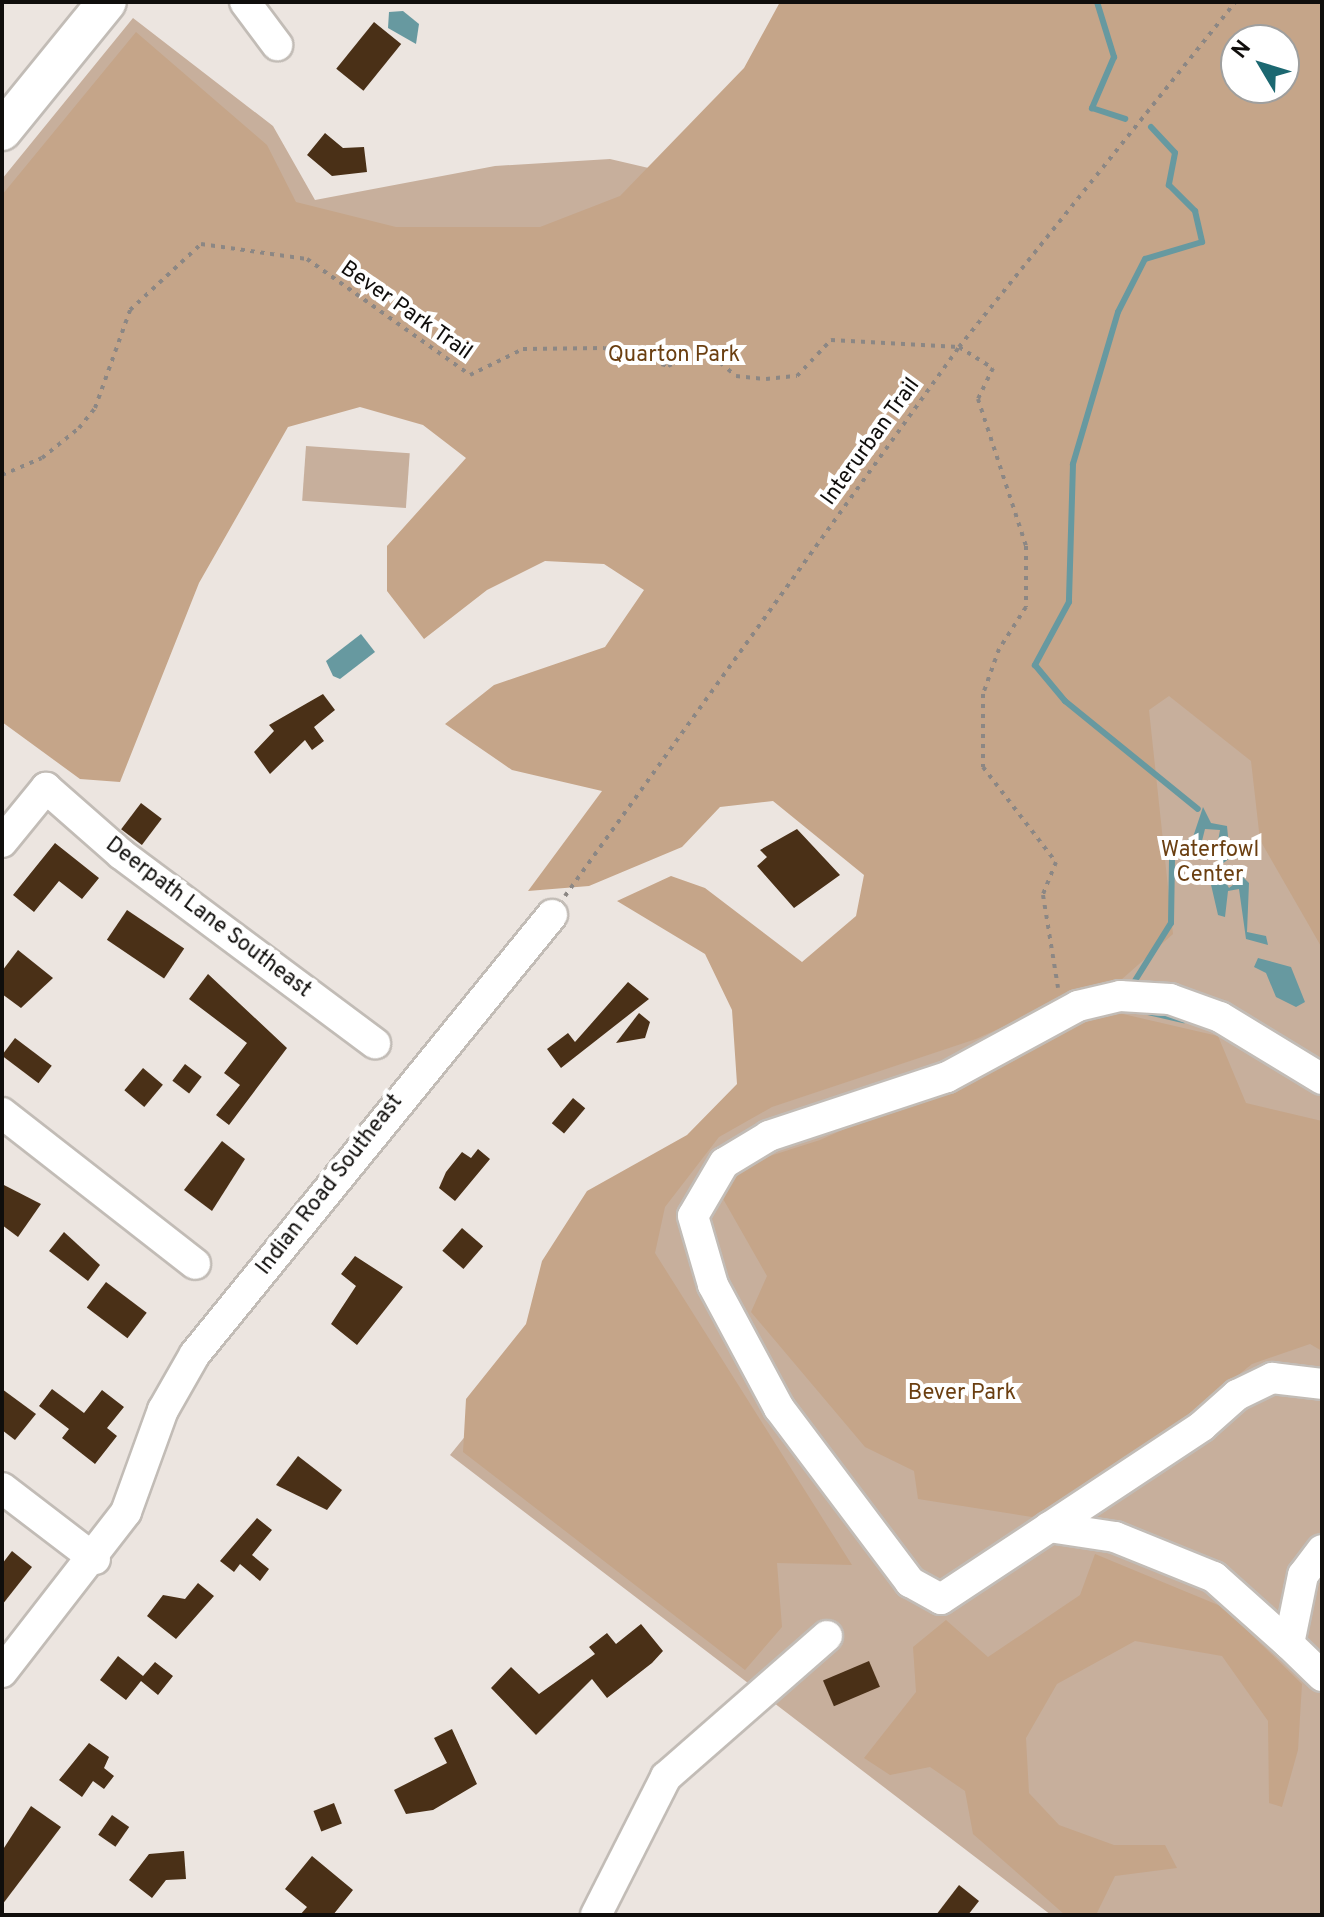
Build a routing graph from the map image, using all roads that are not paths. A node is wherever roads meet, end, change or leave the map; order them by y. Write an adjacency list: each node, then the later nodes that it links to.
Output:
1 (107, 2): 4 (main road)
2 (245, 2): 3 (street)
3 (277, 45)
4 (2, 131)
5 (2, 842): 7 (street, Deerpath Lane Southeast)
6 (552, 915): 15 (street, Indian Road Southeast)
7 (375, 1043)
8 (1322, 1079): 13 (street)
9 (2, 1113): 10 (street)
10 (195, 1264)
11 (1322, 1384): 13 (street)
12 (2, 1488): 15 (street)
13 (1049, 1527): 17 (street)
14 (1322, 1550): 17 (street)
15 (95, 1559): 18 (street, Indian Road Southeast)
16 (827, 1636): 20 (street)
17 (1289, 1644): 19 (street)
18 (2, 1672)
19 (1322, 1676)
20 (596, 1915)

